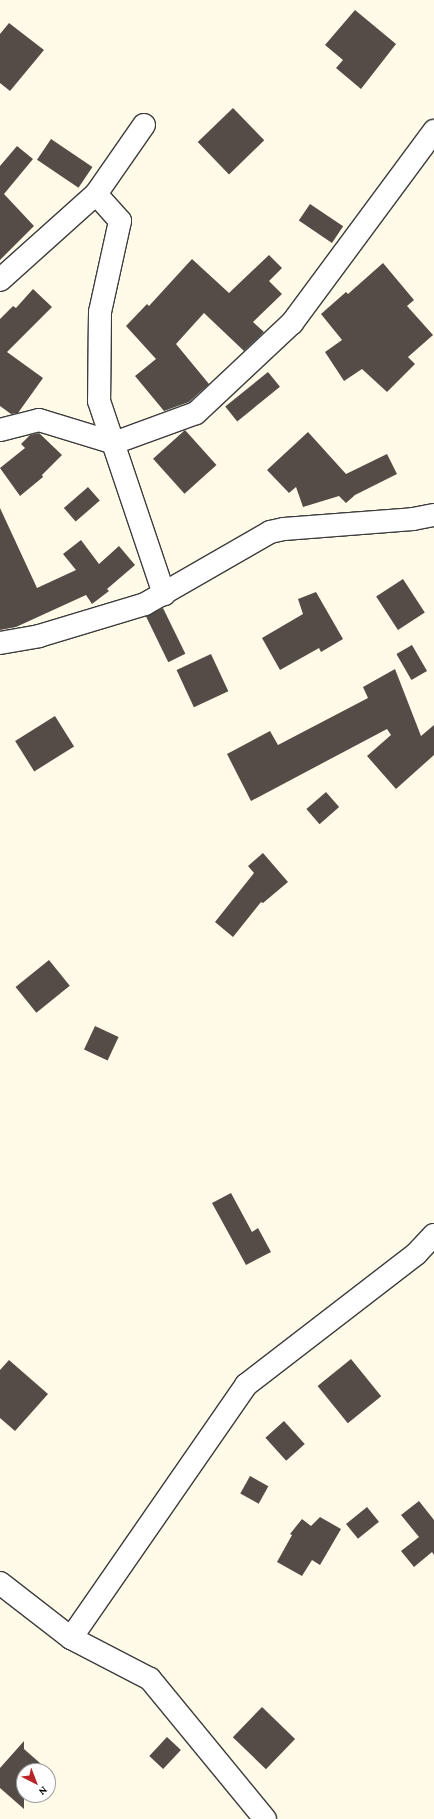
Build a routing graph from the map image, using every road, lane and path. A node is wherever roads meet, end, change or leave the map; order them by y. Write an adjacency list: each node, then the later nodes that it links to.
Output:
1 (144, 125): 3 (street)
2 (434, 131): 6 (street)
3 (96, 194): 4 (street); 6 (street)
4 (0, 280)
5 (0, 430): 6 (street)
6 (114, 443): 8 (street)
7 (434, 515): 8 (street)
8 (164, 594): 9 (street)
9 (0, 643)
10 (434, 1235): 12 (street)
11 (0, 1583): 12 (street)
12 (71, 1638): 13 (street)
13 (265, 1819)

